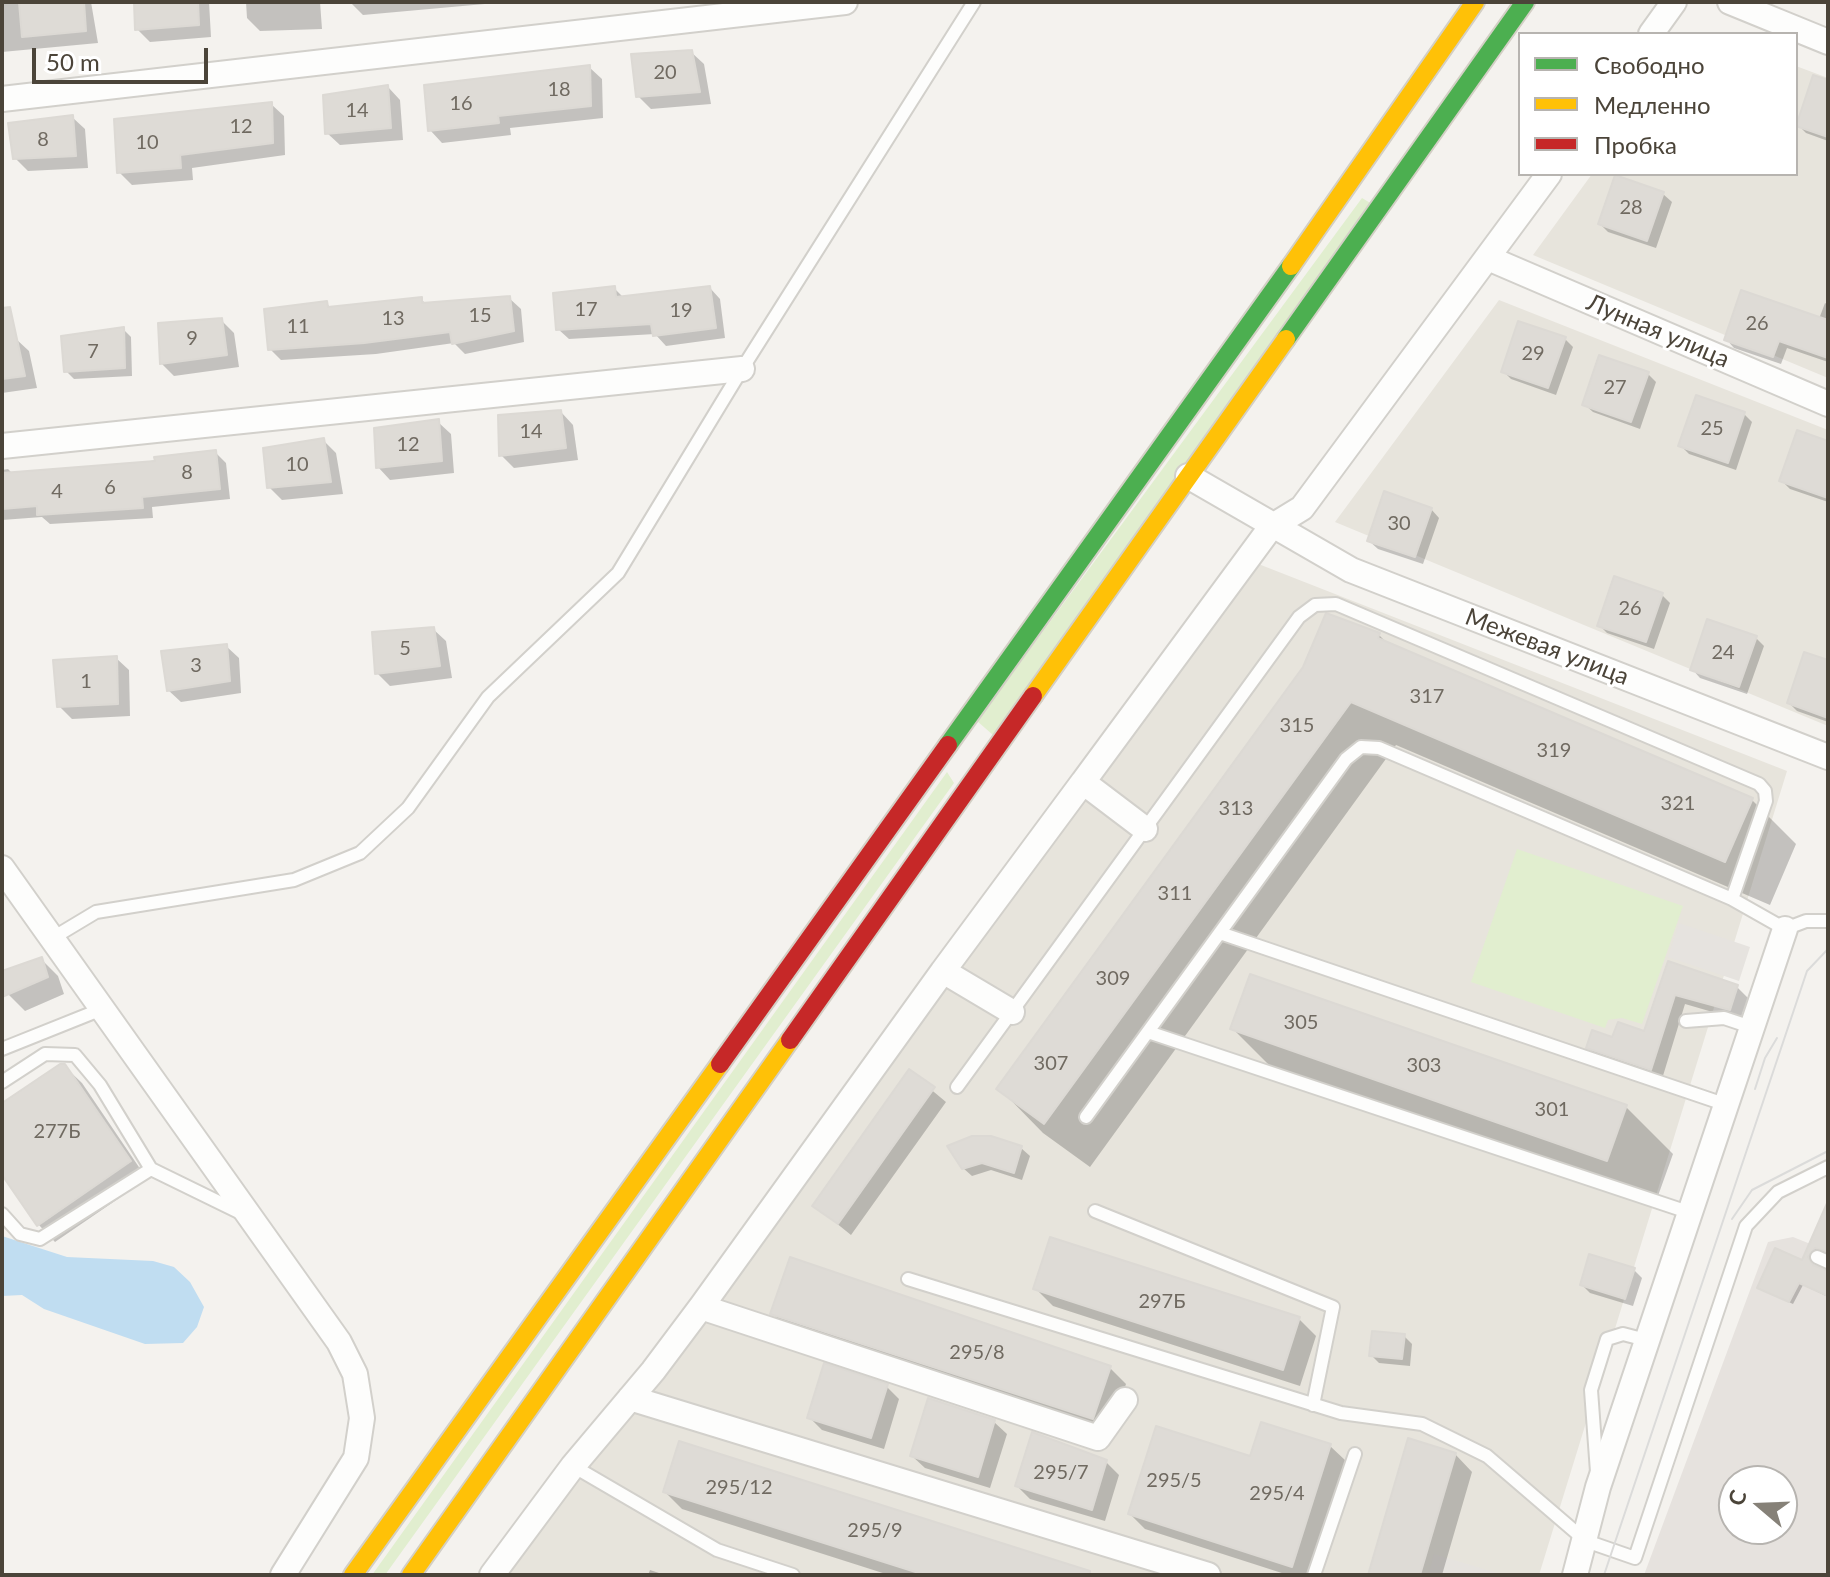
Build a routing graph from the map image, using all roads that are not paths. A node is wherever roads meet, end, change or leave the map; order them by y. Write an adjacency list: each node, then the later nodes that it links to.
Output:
1 (845, 2): 9 (street)
2 (974, 2): 14 (lane)
3 (1475, 2): 10 (main road)
4 (1525, 2): 12 (main road)
5 (1674, 2): 7 (street)
6 (1730, 2): 8 (street)
7 (1652, 32)
8 (1828, 42)
9 (2, 99)
10 (1363, 166): 12 (main road); 19 (main road)
11 (1548, 176): 13 (street)
12 (1394, 188): 17 (main road)
13 (1488, 258): 15 (street, Лунная улица); 18 (street)
14 (742, 369): 16 (street); 29 (lane)
15 (1828, 404)
16 (2, 446)
17 (1188, 476): 18 (street, Межевая улица); 21 (main road)
18 (1271, 527): 20 (street, Межевая улица); 22 (street)
19 (946, 746): 21 (main road); 58 (main road)
20 (1828, 757)
21 (982, 770): 59 (main road)
22 (1083, 782): 23 (street); 30 (street)
23 (1145, 829): 25 (lane); 32 (lane)
24 (2, 868): 29 (street)
25 (1732, 899): 27 (lane); 28 (lane)
26 (1828, 921): 27 (lane)
27 (1785, 929): 34 (street)
28 (1220, 933): 35 (lane); 39 (lane)
29 (51, 939): 31 (street)
30 (943, 971): 32 (street); 48 (street)
31 (102, 1009): 36 (lane); 46 (street)
32 (1012, 1012): 38 (lane)
33 (1686, 1021): 34 (lane)
34 (1751, 1027): 39 (street)
35 (1148, 1032): 40 (lane); 44 (lane)
36 (2, 1049)
37 (2, 1082): 42 (lane)
38 (957, 1087)
39 (1724, 1104): 44 (street)
40 (1086, 1117)
41 (1828, 1167): 56 (lane)
42 (151, 1169): 45 (lane); 46 (lane)
43 (1095, 1211): 52 (lane)
44 (1688, 1212): 49 (street)
45 (2, 1214)
46 (251, 1218): 57 (street)
47 (908, 1279): 52 (lane)
48 (701, 1307): 50 (street); 51 (street)
49 (1646, 1340): 55 (street); 55 (lane)
50 (630, 1398): 54 (street); 62 (street)
51 (1125, 1400)
52 (1313, 1405): 56 (lane)
53 (1355, 1454): 63 (lane)
54 (573, 1466): 60 (street); 61 (lane)
55 (1598, 1487): 56 (street)
56 (1586, 1541): 64 (street)
57 (283, 1575)
58 (353, 1575)
59 (411, 1575)
60 (492, 1575)
61 (793, 1575)
62 (1208, 1575)
63 (1314, 1575)
64 (1575, 1575)

